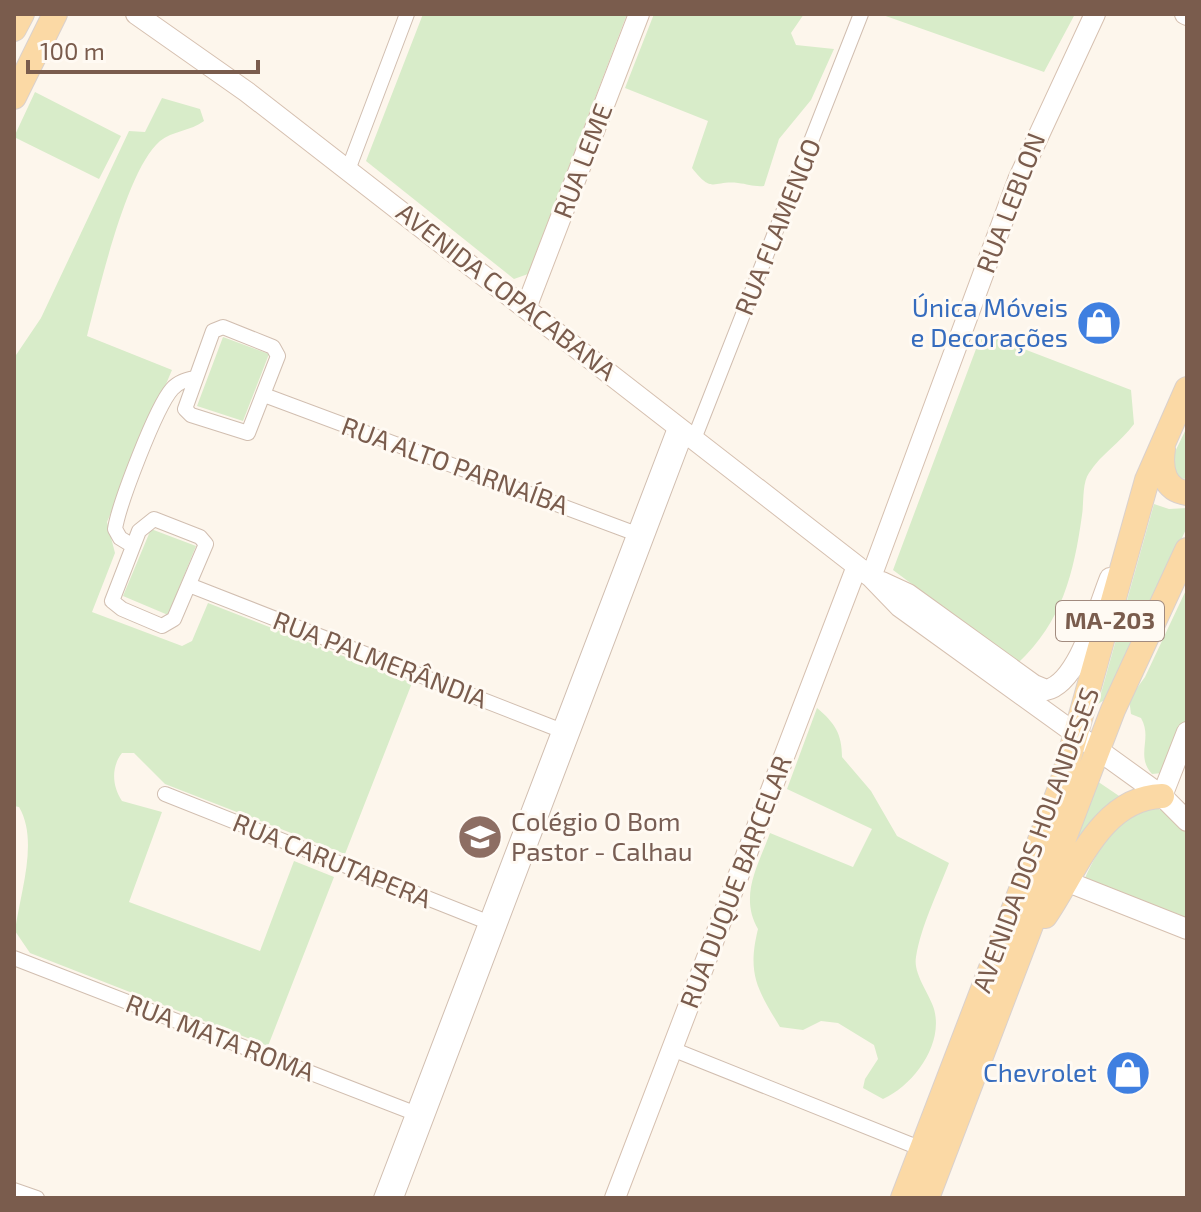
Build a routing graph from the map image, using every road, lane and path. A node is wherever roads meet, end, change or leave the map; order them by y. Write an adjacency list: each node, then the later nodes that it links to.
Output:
1 (22, 14): 8 (main road)
2 (55, 14): 9 (main road)
3 (136, 14): 10 (main road, AVENIDA COPACABANA)
4 (407, 14): 10 (street)
5 (639, 14): 11 (main road, RUA LEME)
6 (861, 14): 16 (street, RUA FLAMENGO)
7 (1095, 14): 22 (main road, RUA LEBLON)
8 (14, 29)
9 (14, 97)
10 (348, 170): 11 (main road, AVENIDA COPACABANA)
11 (526, 308): 16 (main road, AVENIDA COPACABANA)
12 (194, 378): 14 (street); 14 (street); 20 (street)
13 (1187, 389): 15 (main road, AVENIDA DOS HOLANDESES / MA-203)
14 (264, 395): 19 (street, RUA ALTO PARNAÍBA)
15 (1167, 431): 17 (main road); 18 (main road, AVENIDA DOS HOLANDESES / MA-203)
16 (685, 433): 19 (street, RUA FLAMENGO); 22 (main road, AVENIDA COPACABANA)
17 (1187, 493)
18 (1140, 505): 22 (main road, AVENIDA COPACABANA); 27 (main road, AVENIDA DOS HOLANDESES / MA-203)
19 (641, 535): 25 (street, RUA FLAMENGO)
20 (133, 546): 23 (street); 23 (street)
21 (1187, 550): 24 (main road, AVENIDA DOS HOLANDESES / MA-203)
22 (864, 571): 27 (main road, AVENIDA COPACABANA); 37 (main road, RUA DUQUE BARCELAR)
23 (189, 585): 25 (street, RUA PALMERÂNDIA)
24 (1113, 710): 27 (main road); 28 (main road, AVENIDA DOS HOLANDESES / MA-203)
25 (565, 732): 34 (street, RUA FLAMENGO)
26 (1187, 732): 30 (main road)
27 (1078, 736): 28 (main road, AVENIDA COPACABANA); 33 (main road, AVENIDA DOS HOLANDESES / MA-203)
28 (1098, 751): 30 (main road, AVENIDA COPACABANA); 32 (main road, AVENIDA DOS HOLANDESES / MA-203)
29 (165, 794): 34 (street, RUA CARUTAPERA)
30 (1162, 796): 31 (main road, AVENIDA COPACABANA); 32 (main road)
31 (1187, 821)
32 (1059, 878): 33 (main road); 35 (main road); 46 (main road, AVENIDA DOS HOLANDESES)
33 (1024, 881): 39 (main road, AVENIDA DOS HOLANDESES / MA-203)
34 (492, 924): 38 (street, RUA FLAMENGO)
35 (1187, 929)
36 (14, 958): 38 (street, RUA MATA ROMA)
37 (672, 1049): 39 (street); 44 (main road, RUA DUQUE BARCELAR)
38 (420, 1115): 42 (street); 43 (street)
39 (922, 1149): 45 (main road, AVENIDA DOS HOLANDESES / MA-203)
40 (14, 1190): 41 (street)
41 (37, 1198)
42 (381, 1198)
43 (396, 1198)
44 (615, 1198)
45 (903, 1198)
46 (927, 1198)

